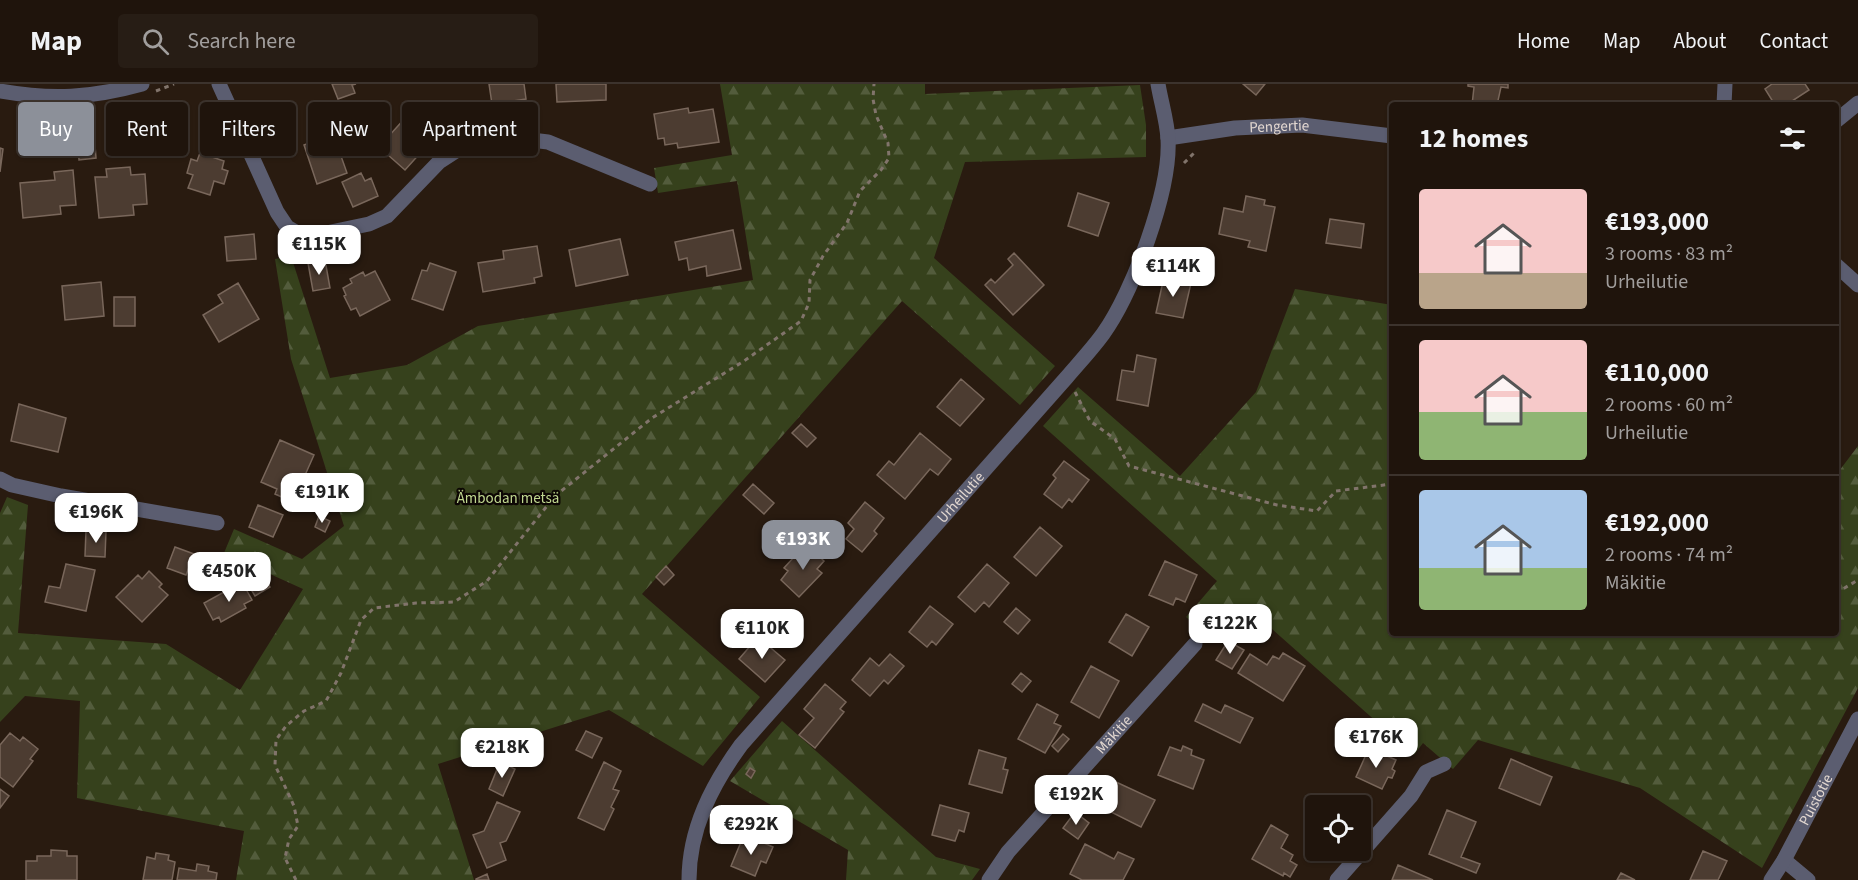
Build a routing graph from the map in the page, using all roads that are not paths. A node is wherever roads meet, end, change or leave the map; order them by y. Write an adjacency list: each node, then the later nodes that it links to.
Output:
1 (142, 84): 5 (street)
2 (219, 84): 11 (street)
3 (1158, 84): 10 (street, Urheilutie)
4 (1725, 84): 6 (street)
5 (0, 91)
6 (1724, 102)
7 (1858, 103): 8 (street)
8 (1839, 119)
9 (1389, 136): 10 (street, Pengertie)
10 (1168, 138): 20 (street, Urheilutie)
11 (650, 184)
12 (1839, 268): 13 (street)
13 (1858, 285)
14 (0, 479): 15 (street)
15 (217, 523)
16 (1195, 644): 21 (street, Mäkitie)
17 (1858, 719): 19 (street, Puistotie)
18 (1444, 764): 22 (street)
19 (1784, 860): 23 (street, Puistotie); 24 (street)
20 (689, 880)
21 (989, 880)
22 (1336, 880)
23 (1771, 880)
24 (1808, 880)

